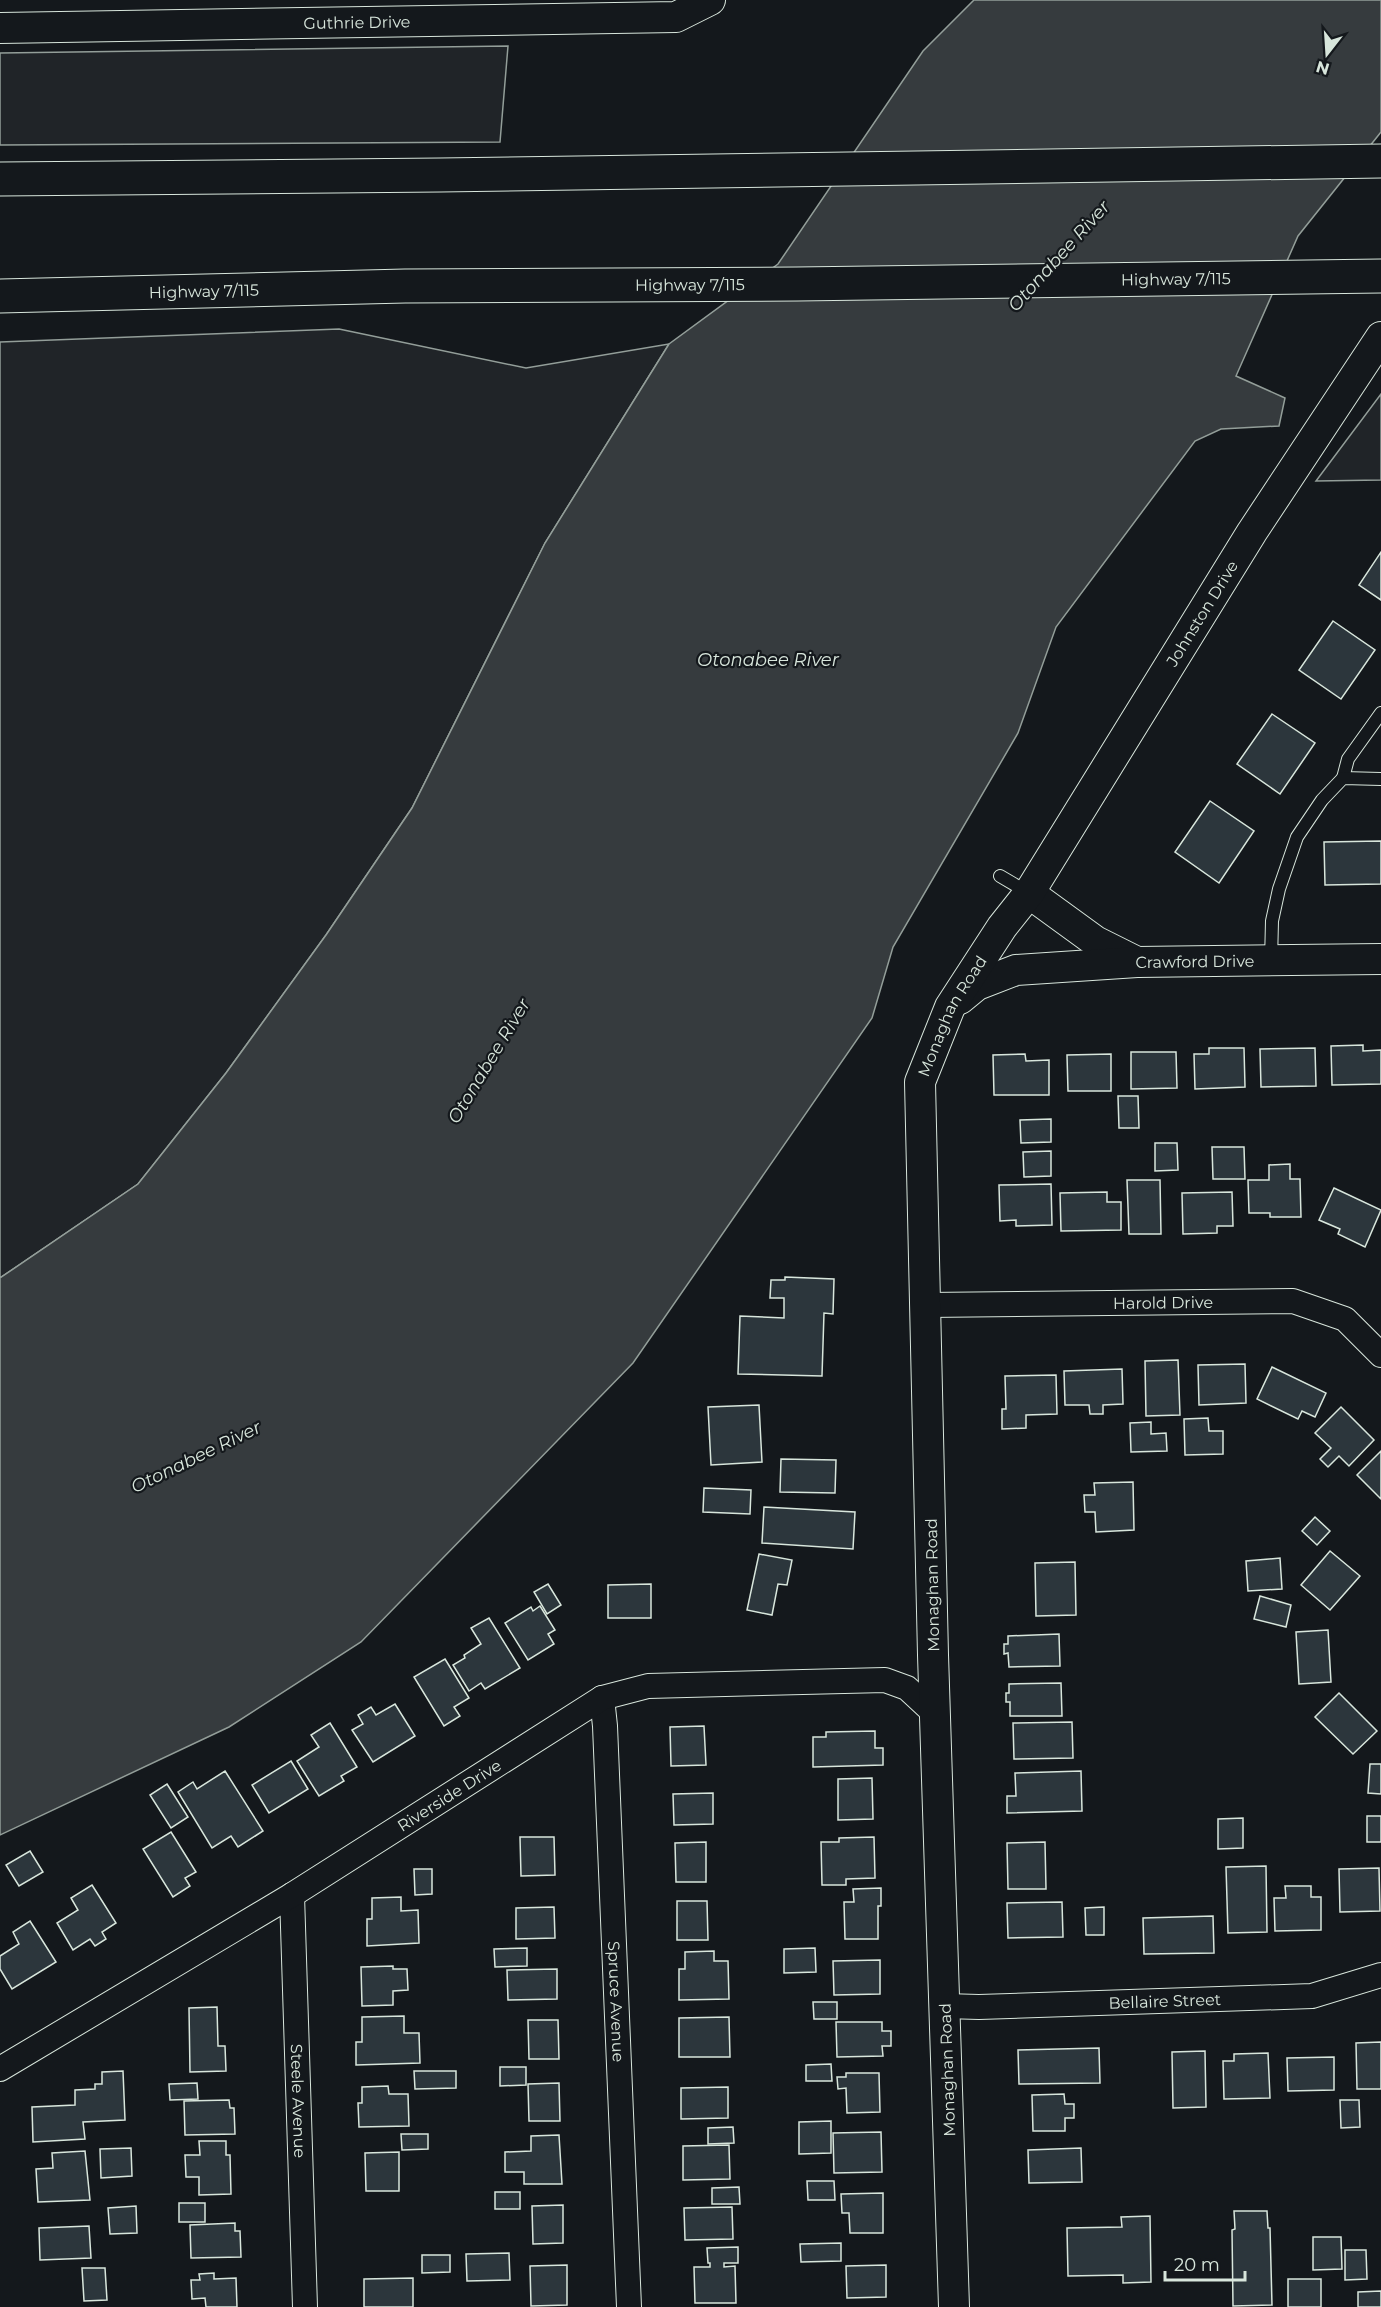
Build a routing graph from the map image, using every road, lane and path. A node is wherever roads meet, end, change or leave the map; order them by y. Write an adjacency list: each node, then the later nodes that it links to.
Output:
1 (710, 0): 2 (street, Guthrie Drive)
2 (0, 28)
3 (1381, 160): 4 (highway)
4 (0, 179)
5 (1381, 276): 6 (highway, Highway 7/115)
6 (0, 296)
7 (1381, 337): 12 (street, Johnston Drive)
8 (1381, 713): 9 (lane)
9 (1343, 778): 10 (lane); 14 (lane)
10 (1381, 779)
11 (1000, 876): 12 (lane)
12 (1029, 892): 15 (street, Crawford Drive); 16 (street, Monaghan Road)
13 (1381, 959): 14 (street, Crawford Drive)
14 (1271, 961): 15 (street, Crawford Drive)
15 (1137, 963): 16 (street)
16 (950, 1007): 17 (street, Monaghan Road)
17 (927, 1305): 18 (street, Harold Drive); 20 (street, Monaghan Road)
18 (1381, 1355)
19 (602, 1698): 20 (street, Riverside Drive); 21 (street, Riverside Drive); 26 (street, Spruce Avenue)
20 (935, 1714): 23 (street, Monaghan Road)
21 (292, 1895): 24 (street, Riverside Drive); 25 (street, Steele Avenue)
22 (1381, 1975): 23 (street, Bellaire Street)
23 (945, 2006): 27 (street, Monaghan Road)
24 (0, 2068)
25 (305, 2307)
26 (629, 2307)
27 (954, 2307)

